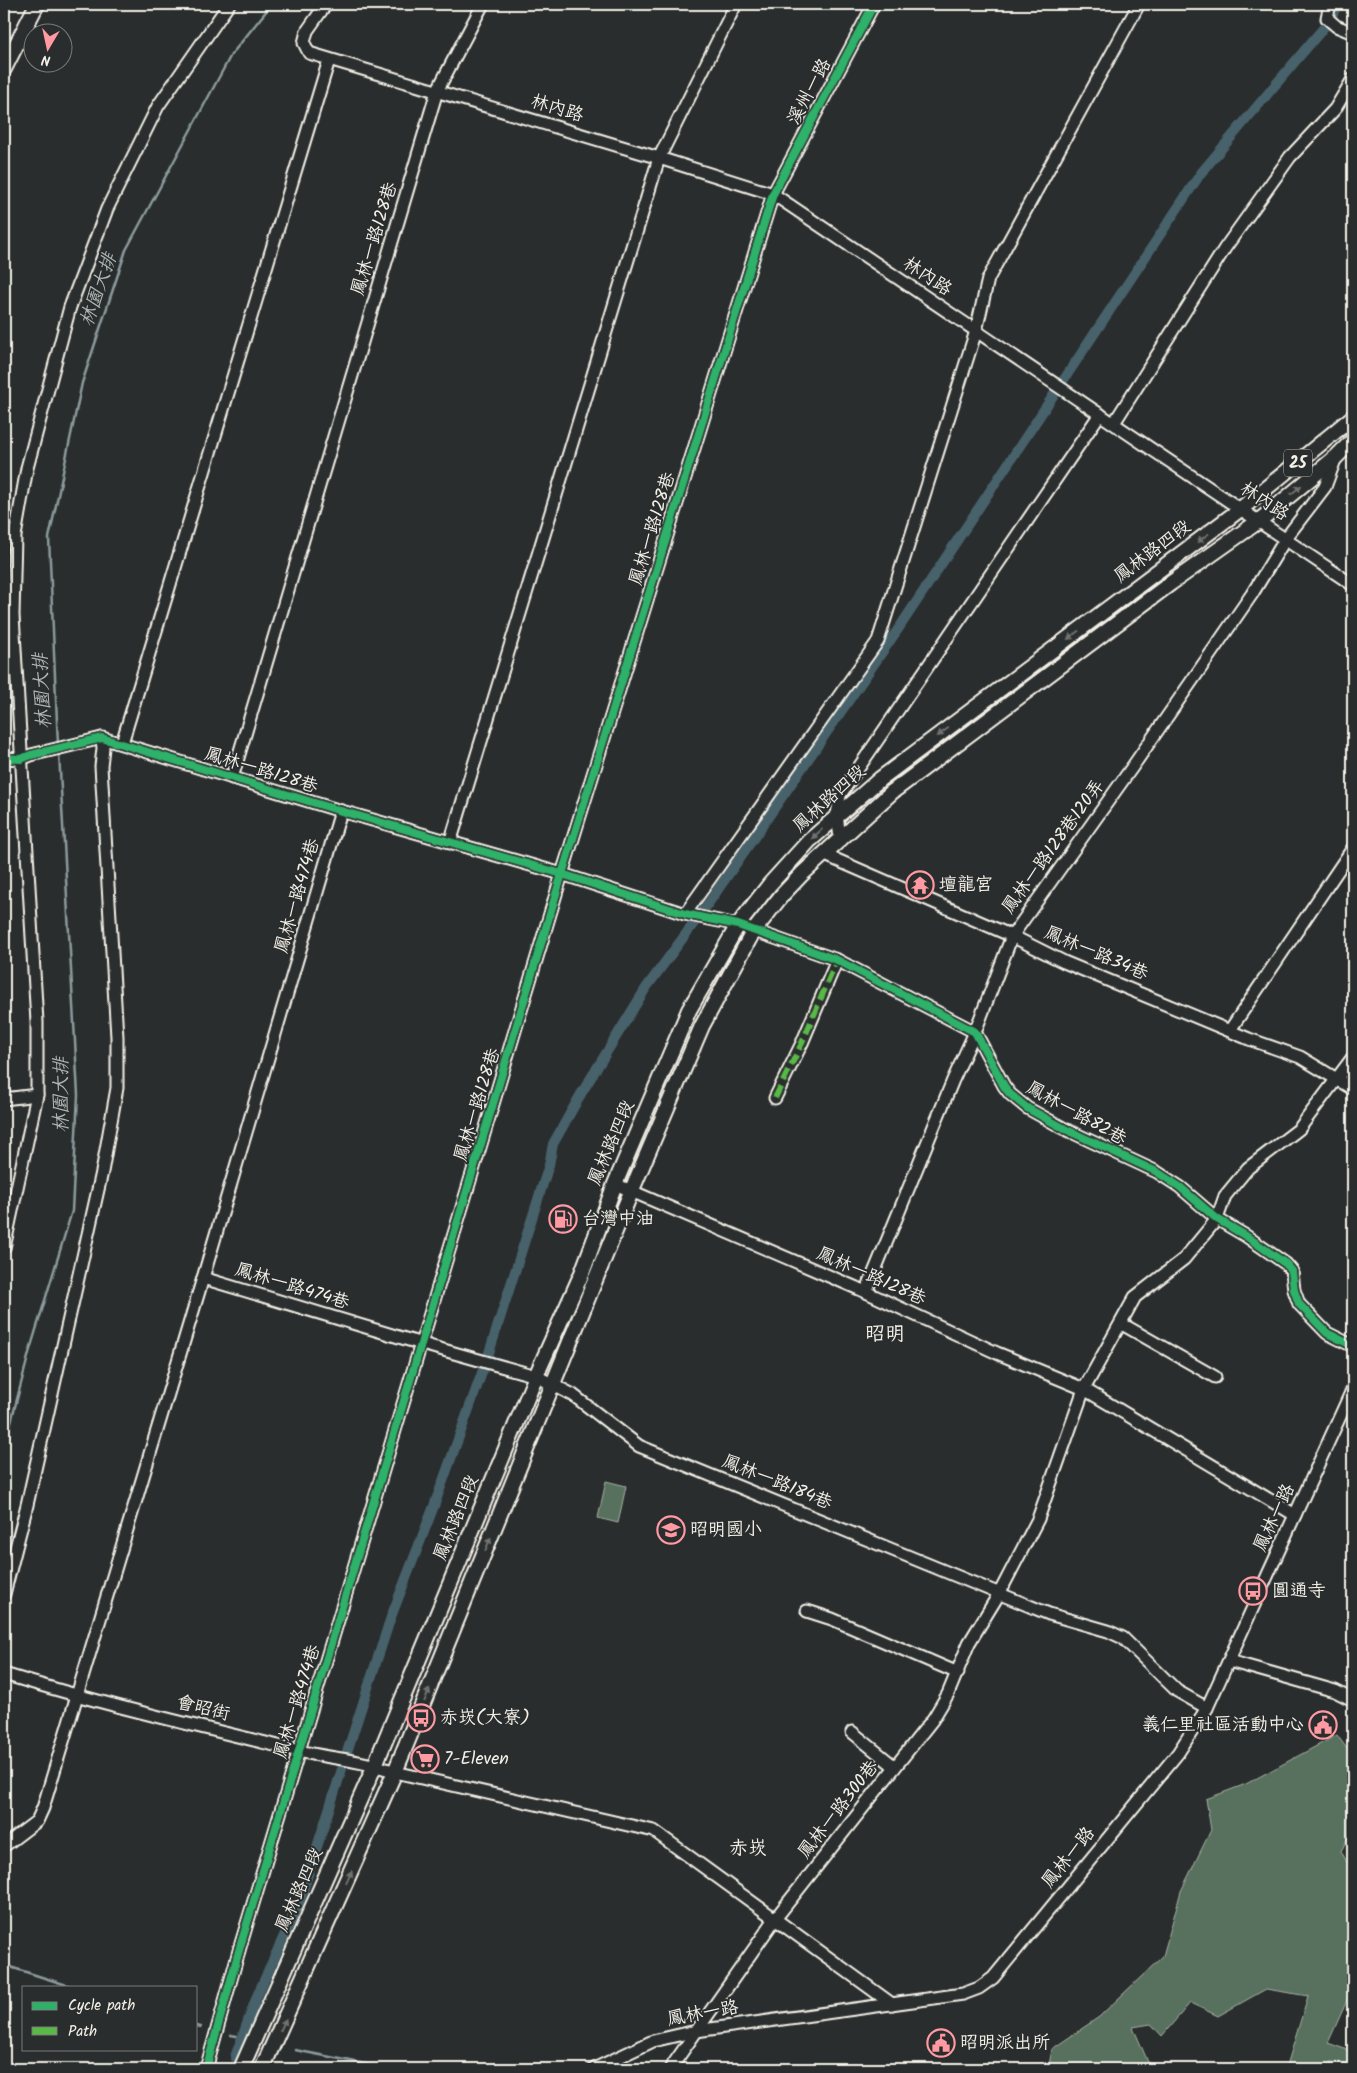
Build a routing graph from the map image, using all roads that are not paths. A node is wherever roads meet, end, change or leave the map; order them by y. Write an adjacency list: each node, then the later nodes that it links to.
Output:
1 (37, 4): 11 (main road)
2 (229, 4): 28 (street)
3 (326, 4): 10 (street, 林內路)
4 (483, 4): 13 (street, 鳳林一路128巷)
5 (736, 4): 14 (street)
6 (874, 4): 15 (street, 溪州一路)
7 (1139, 4): 16 (street)
8 (1330, 4): 9 (street)
9 (1353, 33)
10 (329, 60): 13 (street, 林內路); 27 (street)
11 (4, 69)
12 (1353, 79): 19 (street)
13 (437, 91): 14 (street, 林內路); 30 (street, 鳳林一路128巷)
14 (659, 158): 15 (street, 林內路); 34 (street)
15 (773, 194): 16 (street, 林內路); 37 (street, 鳳林一路128巷)
16 (976, 331): 17 (street, 林內路); 38 (street)
17 (1100, 414): 19 (street, 林內路); 32 (street)
18 (1353, 417): 22 (main road, 25)
19 (1114, 423): 22 (street, 林內路)
20 (1353, 440): 21 (main road, 25)
21 (1336, 457): 23 (main road, 25, one-way to 21); 24 (street, 鳳林一路128巷120弄)
22 (1242, 508): 23 (street, 林內路); 32 (main road, 鳳林路四段 / 25, one-way to 32)
23 (1259, 521): 24 (street, 林內路); 33 (main road, 鳳林路四段 / 25)
24 (1286, 538): 25 (street, 林內路); 41 (street, 鳳林一路128巷120弄)
25 (1353, 585)
26 (99, 738): 27 (street, 鳳林一路128巷); 28 (street); 66 (street)
27 (122, 743): 30 (street, 鳳林一路128巷)
28 (26, 757): 29 (street); 48 (street)
29 (4, 758)
30 (232, 778): 31 (street, 鳳林一路128巷)
31 (341, 812): 34 (street, 鳳林一路128巷); 55 (street, 鳳林一路474巷)
32 (837, 815): 33 (street); 39 (main road, 鳳林路四段 / 25, one-way to 39)
33 (840, 838): 36 (main road, 鳳林路四段 / 25)
34 (450, 843): 37 (street, 鳳林一路128巷)
35 (1353, 848): 43 (street)
36 (823, 854): 40 (main road, 鳳林路四段 / 25); 41 (street, 鳳林一路34巷)
37 (562, 874): 38 (street, 鳳林一路128巷); 58 (street, 鳳林一路128巷)
38 (689, 914): 39 (street, 鳳林一路128巷)
39 (738, 925): 40 (street); 51 (main road, 鳳林路四段 / 25)
40 (753, 932): 42 (street); 52 (main road, 鳳林路四段 / 25)
41 (1012, 936): 43 (street, 鳳林一路34巷); 44 (street, 鳳林一路128巷120弄)
42 (837, 960): 44 (street); 49 (street)
43 (1230, 1030): 46 (street, 鳳林一路34巷)
44 (975, 1032): 53 (street, 鳳林一路82巷); 56 (street, 鳳林一路128巷120弄)
45 (1353, 1057): 46 (street)
46 (1337, 1080): 47 (street, 鳳林一路34巷); 53 (street)
47 (1353, 1089)
48 (37, 1095): 50 (street); 54 (street)
49 (775, 1098)
50 (4, 1099)
51 (615, 1184): 52 (street, 鳳林一路128巷); 60 (main road, 鳳林路四段 / 25)
52 (631, 1192): 56 (street, 鳳林一路128巷); 62 (main road, 鳳林路四段 / 25)
53 (1217, 1219): 57 (street); 59 (street, 鳳林一路82巷)
54 (4, 1248)
55 (203, 1278): 58 (street, 鳳林一路474巷); 72 (street, 鳳林一路474巷)
56 (866, 1292): 64 (street, 鳳林一路128巷)
57 (1122, 1324): 61 (street); 64 (street)
58 (422, 1344): 60 (street); 76 (street, 鳳林一路474巷)
59 (1353, 1346)
60 (536, 1376): 62 (street); 77 (main road, 鳳林路四段 / 25)
61 (1215, 1377)
62 (553, 1384): 67 (street, 鳳林一路184巷); 79 (main road, 鳳林路四段 / 25, one-way to 62)
63 (1353, 1388): 65 (street, 鳳林一路)
64 (1084, 1389): 65 (street, 鳳林一路128巷); 67 (street)
65 (1295, 1515): 69 (street, 鳳林一路)
66 (4, 1594)
67 (999, 1594): 70 (street); 74 (street, 鳳林一路184巷)
68 (807, 1611): 70 (street)
69 (1229, 1661): 73 (street); 74 (street, 鳳林一路)
70 (958, 1673): 78 (street)
71 (4, 1674): 72 (street, 會昭街)
72 (76, 1696): 76 (street, 會昭街); 80 (street, 鳳林一路474巷)
73 (1353, 1700)
74 (1207, 1708): 82 (street, 鳳林一路)
75 (852, 1732): 78 (street, 鳳林一路300巷)
76 (299, 1751): 77 (street, 會昭街); 84 (street, 鳳林一路474巷)
77 (375, 1765): 79 (street, 會昭街); 85 (main road, 鳳林路四段 / 25)
78 (895, 1767): 81 (street, 鳳林一路300巷)
79 (395, 1772): 81 (street, 會昭街); 86 (main road, 鳳林路四段 / 25, one-way to 79)
80 (4, 1846)
81 (775, 1919): 82 (street); 83 (street, 鳳林一路300巷)
82 (892, 2004): 83 (street, 鳳林一路)
83 (696, 2032): 87 (street, 鳳林一路); 88 (street, 鳳林一路300巷)
84 (206, 2069)
85 (241, 2069)
86 (262, 2069)
87 (594, 2069)
88 (670, 2069)

